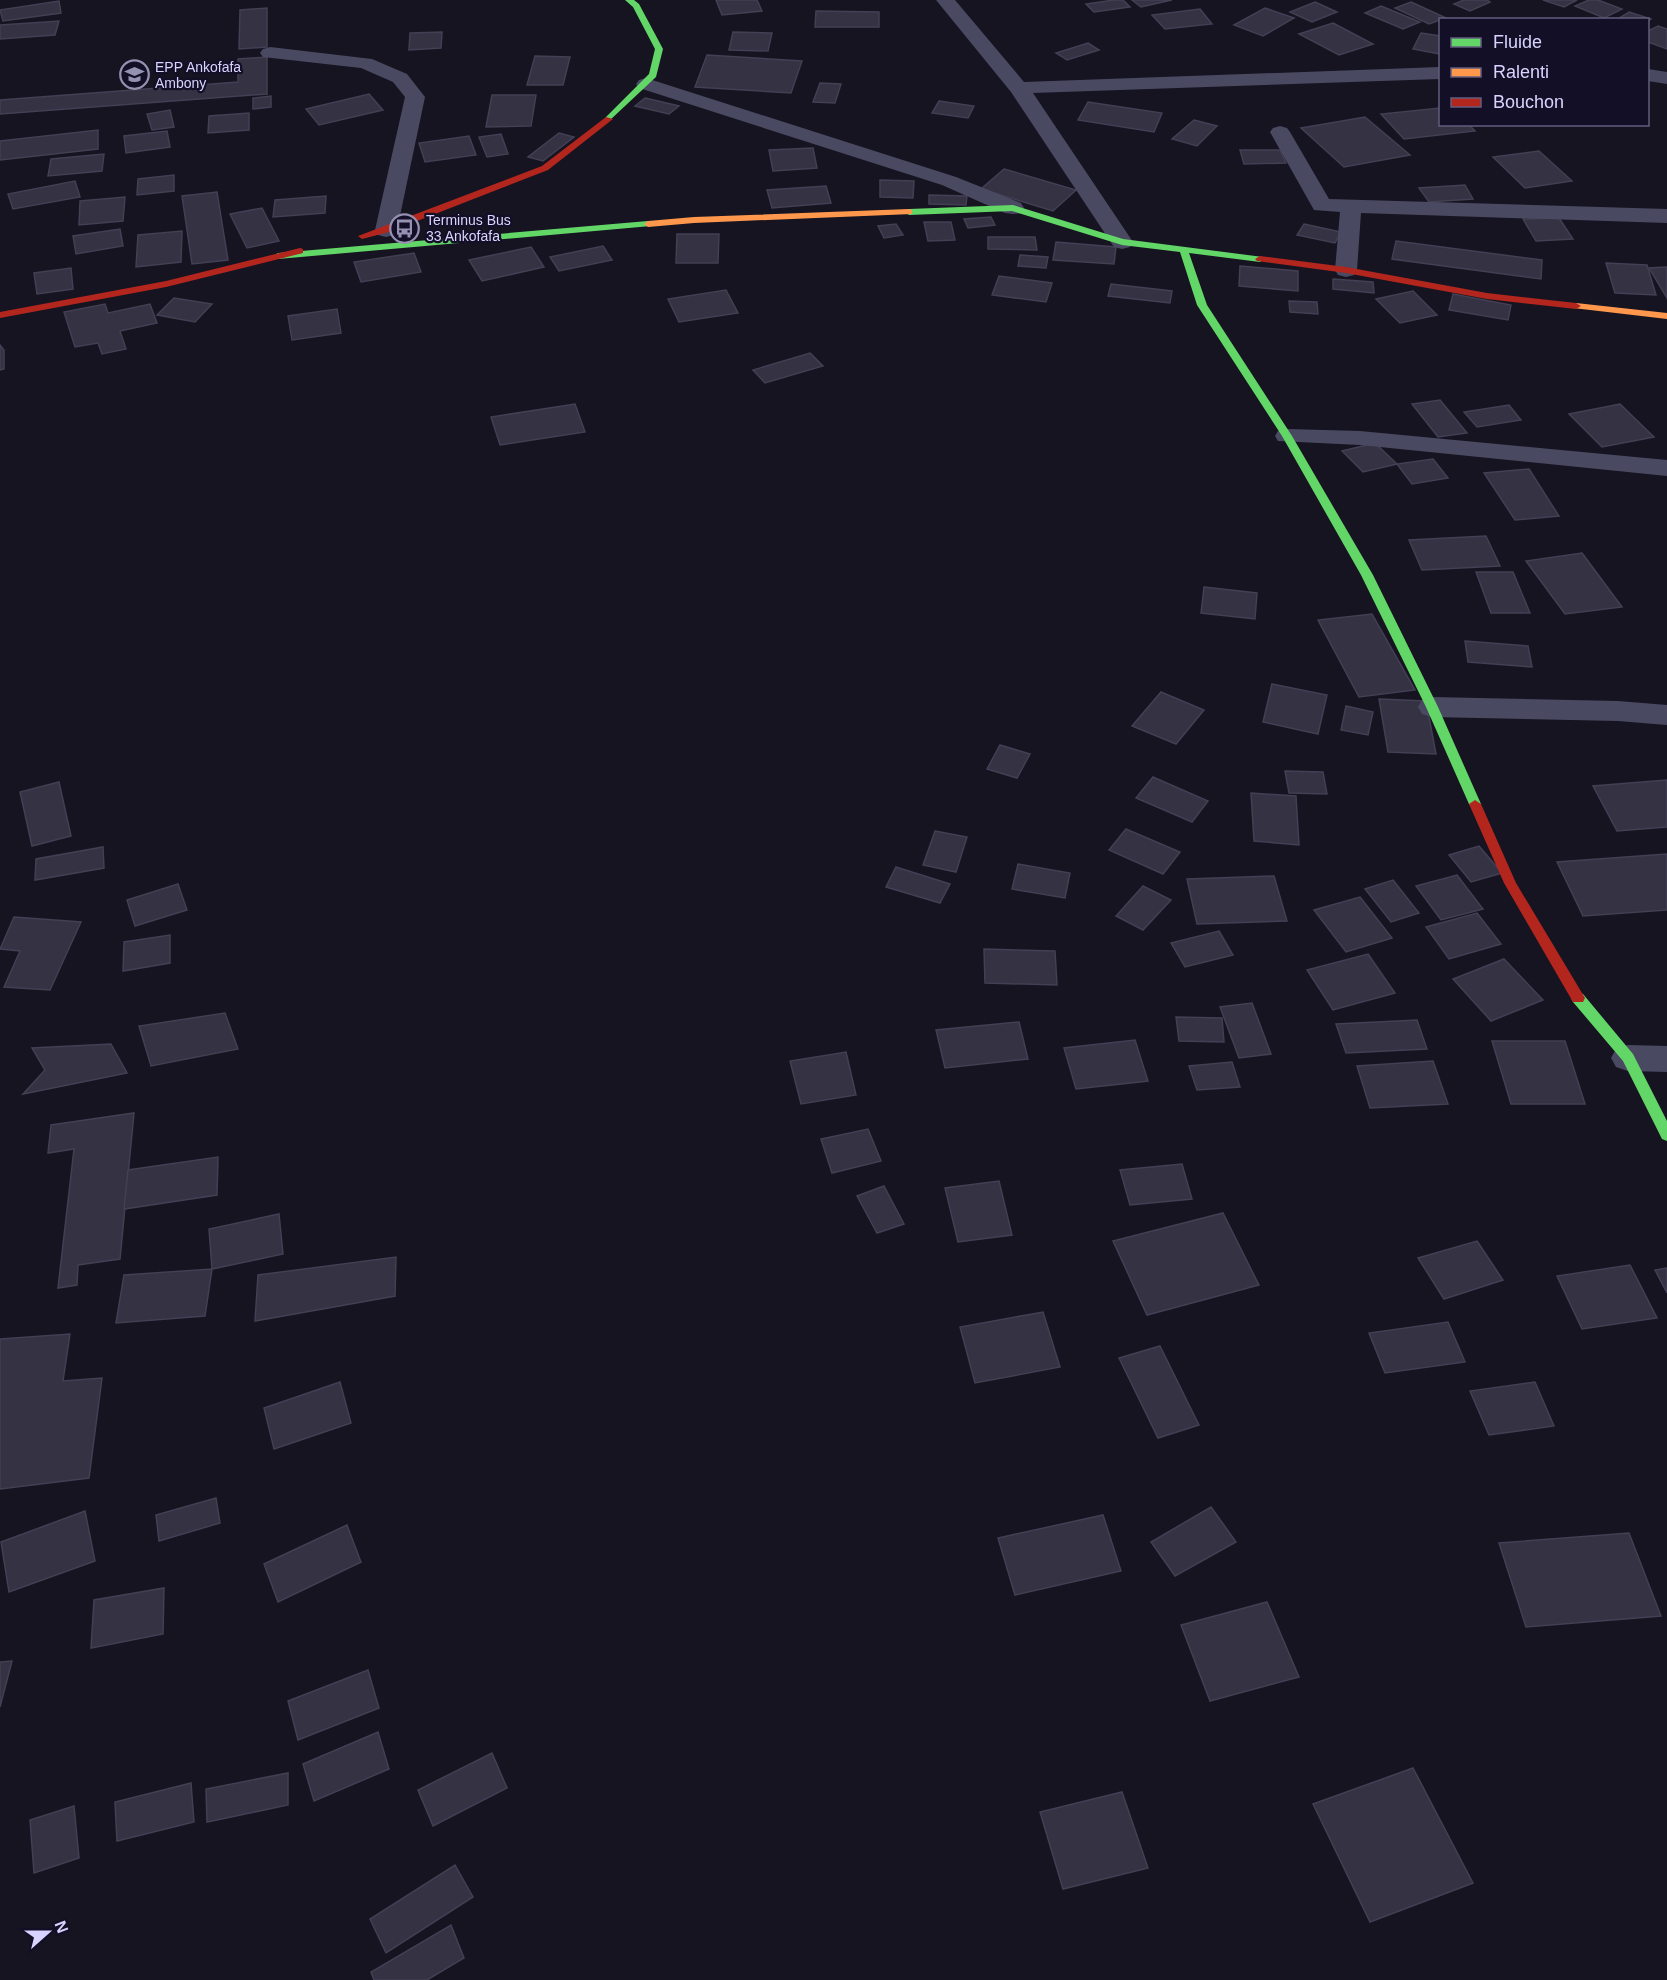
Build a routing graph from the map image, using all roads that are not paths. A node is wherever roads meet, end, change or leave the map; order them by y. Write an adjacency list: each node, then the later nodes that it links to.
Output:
1 (629, 0): 7 (street)
2 (945, 0): 8 (street)
3 (270, 53): 13 (street)
4 (1439, 73): 8 (street)
5 (1649, 75): 6 (street)
6 (1667, 78)
7 (646, 84): 11 (street); 13 (street)
8 (1019, 88): 14 (street)
9 (1281, 132): 10 (street)
10 (1351, 206): 12 (street); 17 (street)
11 (1013, 208): 14 (street); 16 (street)
12 (1667, 216)
13 (386, 230): 16 (street)
14 (1122, 242): 15 (street)
15 (1184, 251): 17 (street); 20 (street)
16 (278, 256): 18 (street)
17 (1346, 270): 19 (street)
18 (0, 315)
19 (1667, 315)
20 (1287, 436): 21 (street); 22 (street)
21 (1667, 468)
22 (1432, 707): 23 (street); 24 (street)
23 (1667, 715)
24 (1628, 1058): 25 (street); 26 (street)
25 (1667, 1059)
26 (1667, 1135)

